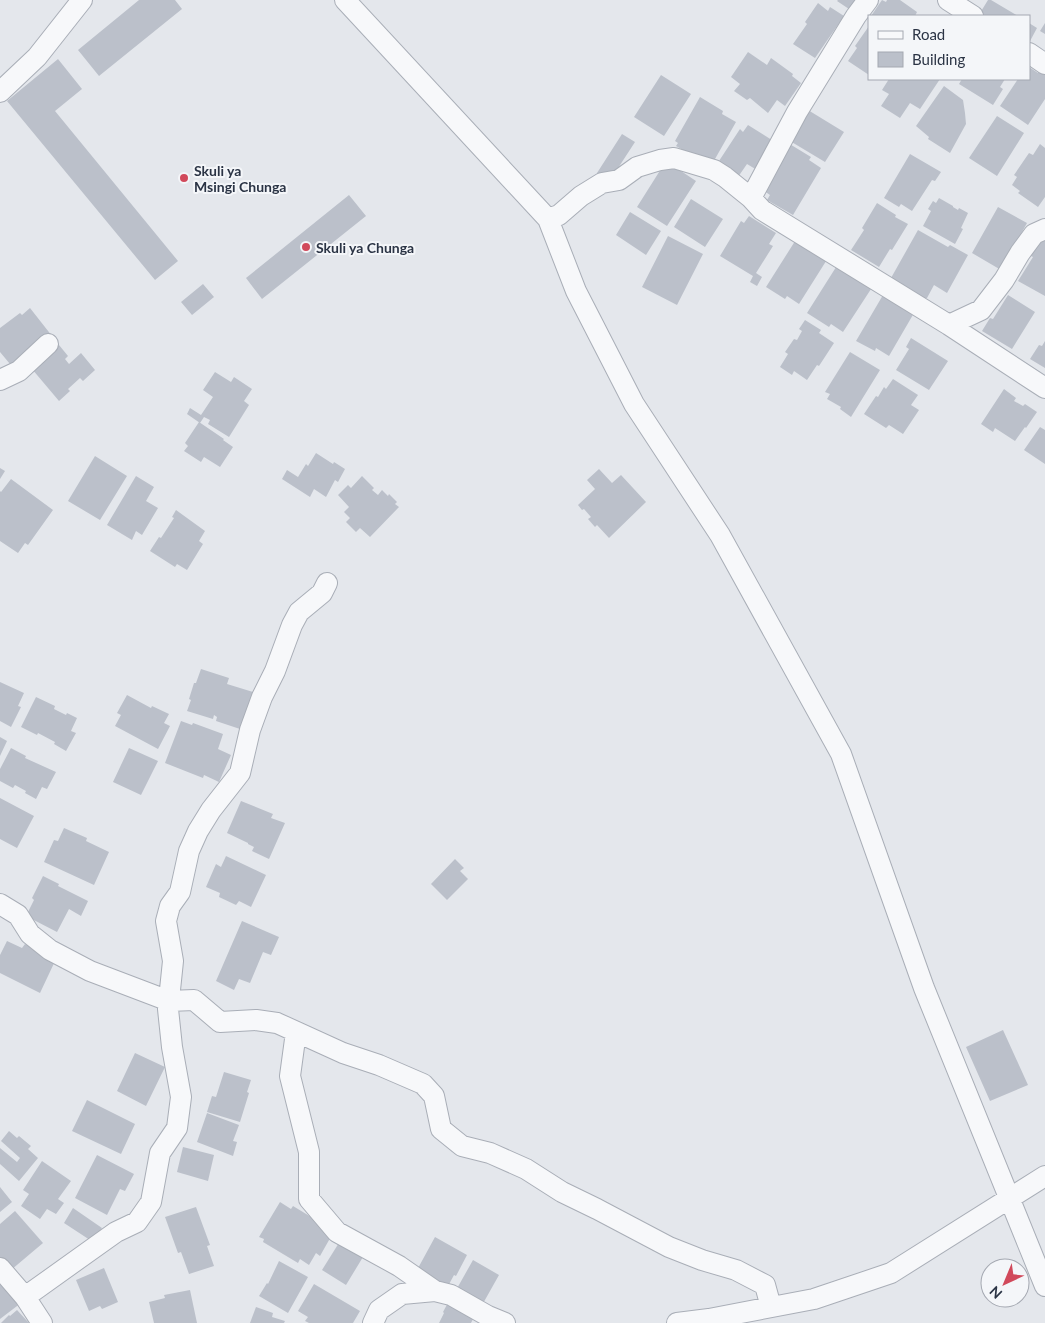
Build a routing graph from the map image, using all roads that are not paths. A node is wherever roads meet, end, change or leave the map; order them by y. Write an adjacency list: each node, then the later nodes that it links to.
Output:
1 (82, 0): 8 (street)
2 (345, 0): 10 (street)
3 (868, 0): 9 (street)
4 (948, 0): 5 (street)
5 (971, 15)
6 (1030, 54): 7 (street)
7 (1045, 64)
8 (0, 92)
9 (751, 198): 10 (street); 12 (street)
10 (548, 219): 21 (street)
11 (1045, 229): 12 (street)
12 (949, 325): 15 (street)
13 (48, 344): 14 (street)
14 (0, 380)
15 (1045, 388)
16 (327, 583): 18 (street)
17 (0, 904): 18 (street)
18 (169, 1001): 19 (street); 25 (street)
19 (296, 1032): 24 (street); 26 (street)
20 (1045, 1176): 21 (street)
21 (1010, 1198): 23 (street); 26 (street)
22 (0, 1268): 25 (street)
23 (1045, 1286)
24 (434, 1291): 28 (street); 29 (street)
25 (25, 1297): 27 (street)
26 (771, 1307): 30 (street)
27 (42, 1323)
28 (373, 1323)
29 (505, 1323)
30 (677, 1323)

